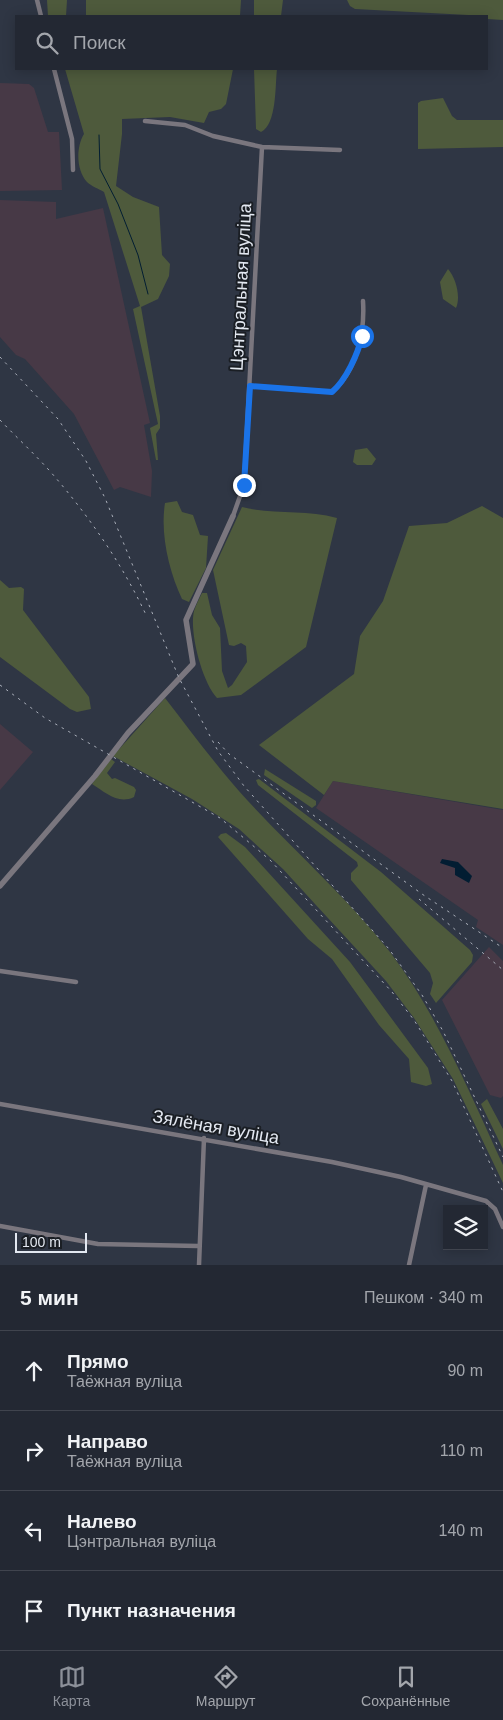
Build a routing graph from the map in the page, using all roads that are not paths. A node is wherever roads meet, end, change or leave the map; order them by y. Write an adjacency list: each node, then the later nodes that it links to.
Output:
1 (37, 0): 2 (street)
2 (41, 15)
3 (54, 70): 7 (street)
4 (145, 121): 5 (street)
5 (262, 147): 6 (street); 9 (street, Цэнтральная вуліца)
6 (340, 150)
7 (73, 170)
8 (363, 301): 9 (street)
9 (250, 386): 10 (street, Цэнтральная вуліца)
10 (233, 516): 11 (street)
11 (0, 886)
12 (0, 971): 13 (street)
13 (76, 982)
14 (0, 1104): 15 (street, Зялёная вуліца)
15 (204, 1138): 16 (street, Зялёная вуліца); 19 (street)
16 (426, 1185): 18 (street, Зялёная вуліца); 21 (street)
17 (0, 1226): 19 (street)
18 (503, 1227)
19 (198, 1246): 20 (street)
20 (199, 1265)
21 (409, 1265)

